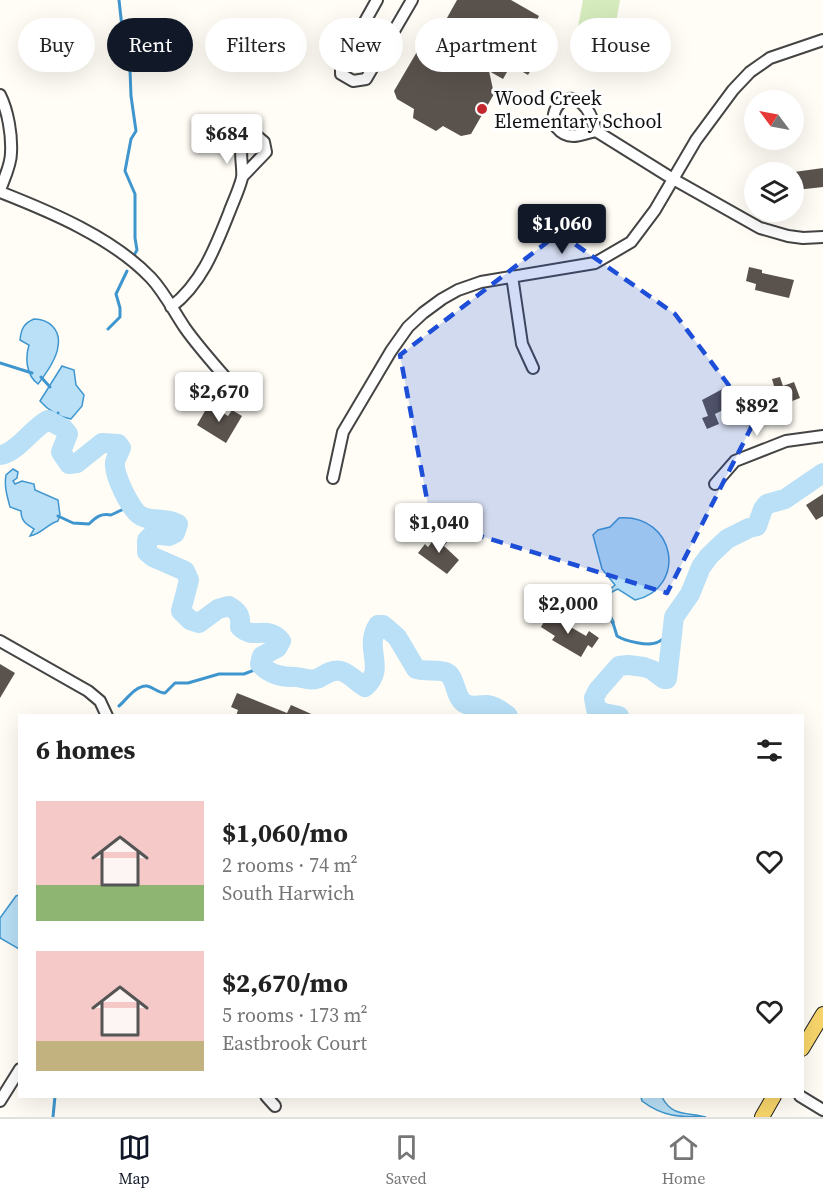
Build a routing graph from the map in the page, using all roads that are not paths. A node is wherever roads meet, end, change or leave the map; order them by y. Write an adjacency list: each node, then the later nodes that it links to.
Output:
1 (412, 0): 2 (street)
2 (376, 1)
3 (823, 40): 7 (street)
4 (0, 95): 8 (street)
5 (596, 131): 7 (street)
6 (242, 177): 11 (street)
7 (673, 179): 9 (street); 10 (street)
8 (0, 191): 11 (street)
9 (823, 237)
10 (512, 276): 12 (street); 15 (street)
11 (171, 306): 13 (street)
12 (533, 369)
13 (226, 378)
14 (823, 436): 16 (street)
15 (333, 478)
16 (715, 484)
17 (0, 640): 18 (street)
18 (106, 714)
19 (823, 1014): 20 (main road)
20 (804, 1046)
21 (18, 1072): 25 (street)
22 (268, 1098): 26 (street)
23 (773, 1098): 28 (main road)
24 (803, 1098): 27 (street)
25 (0, 1101)
26 (274, 1106)
27 (823, 1110)
28 (762, 1117)

